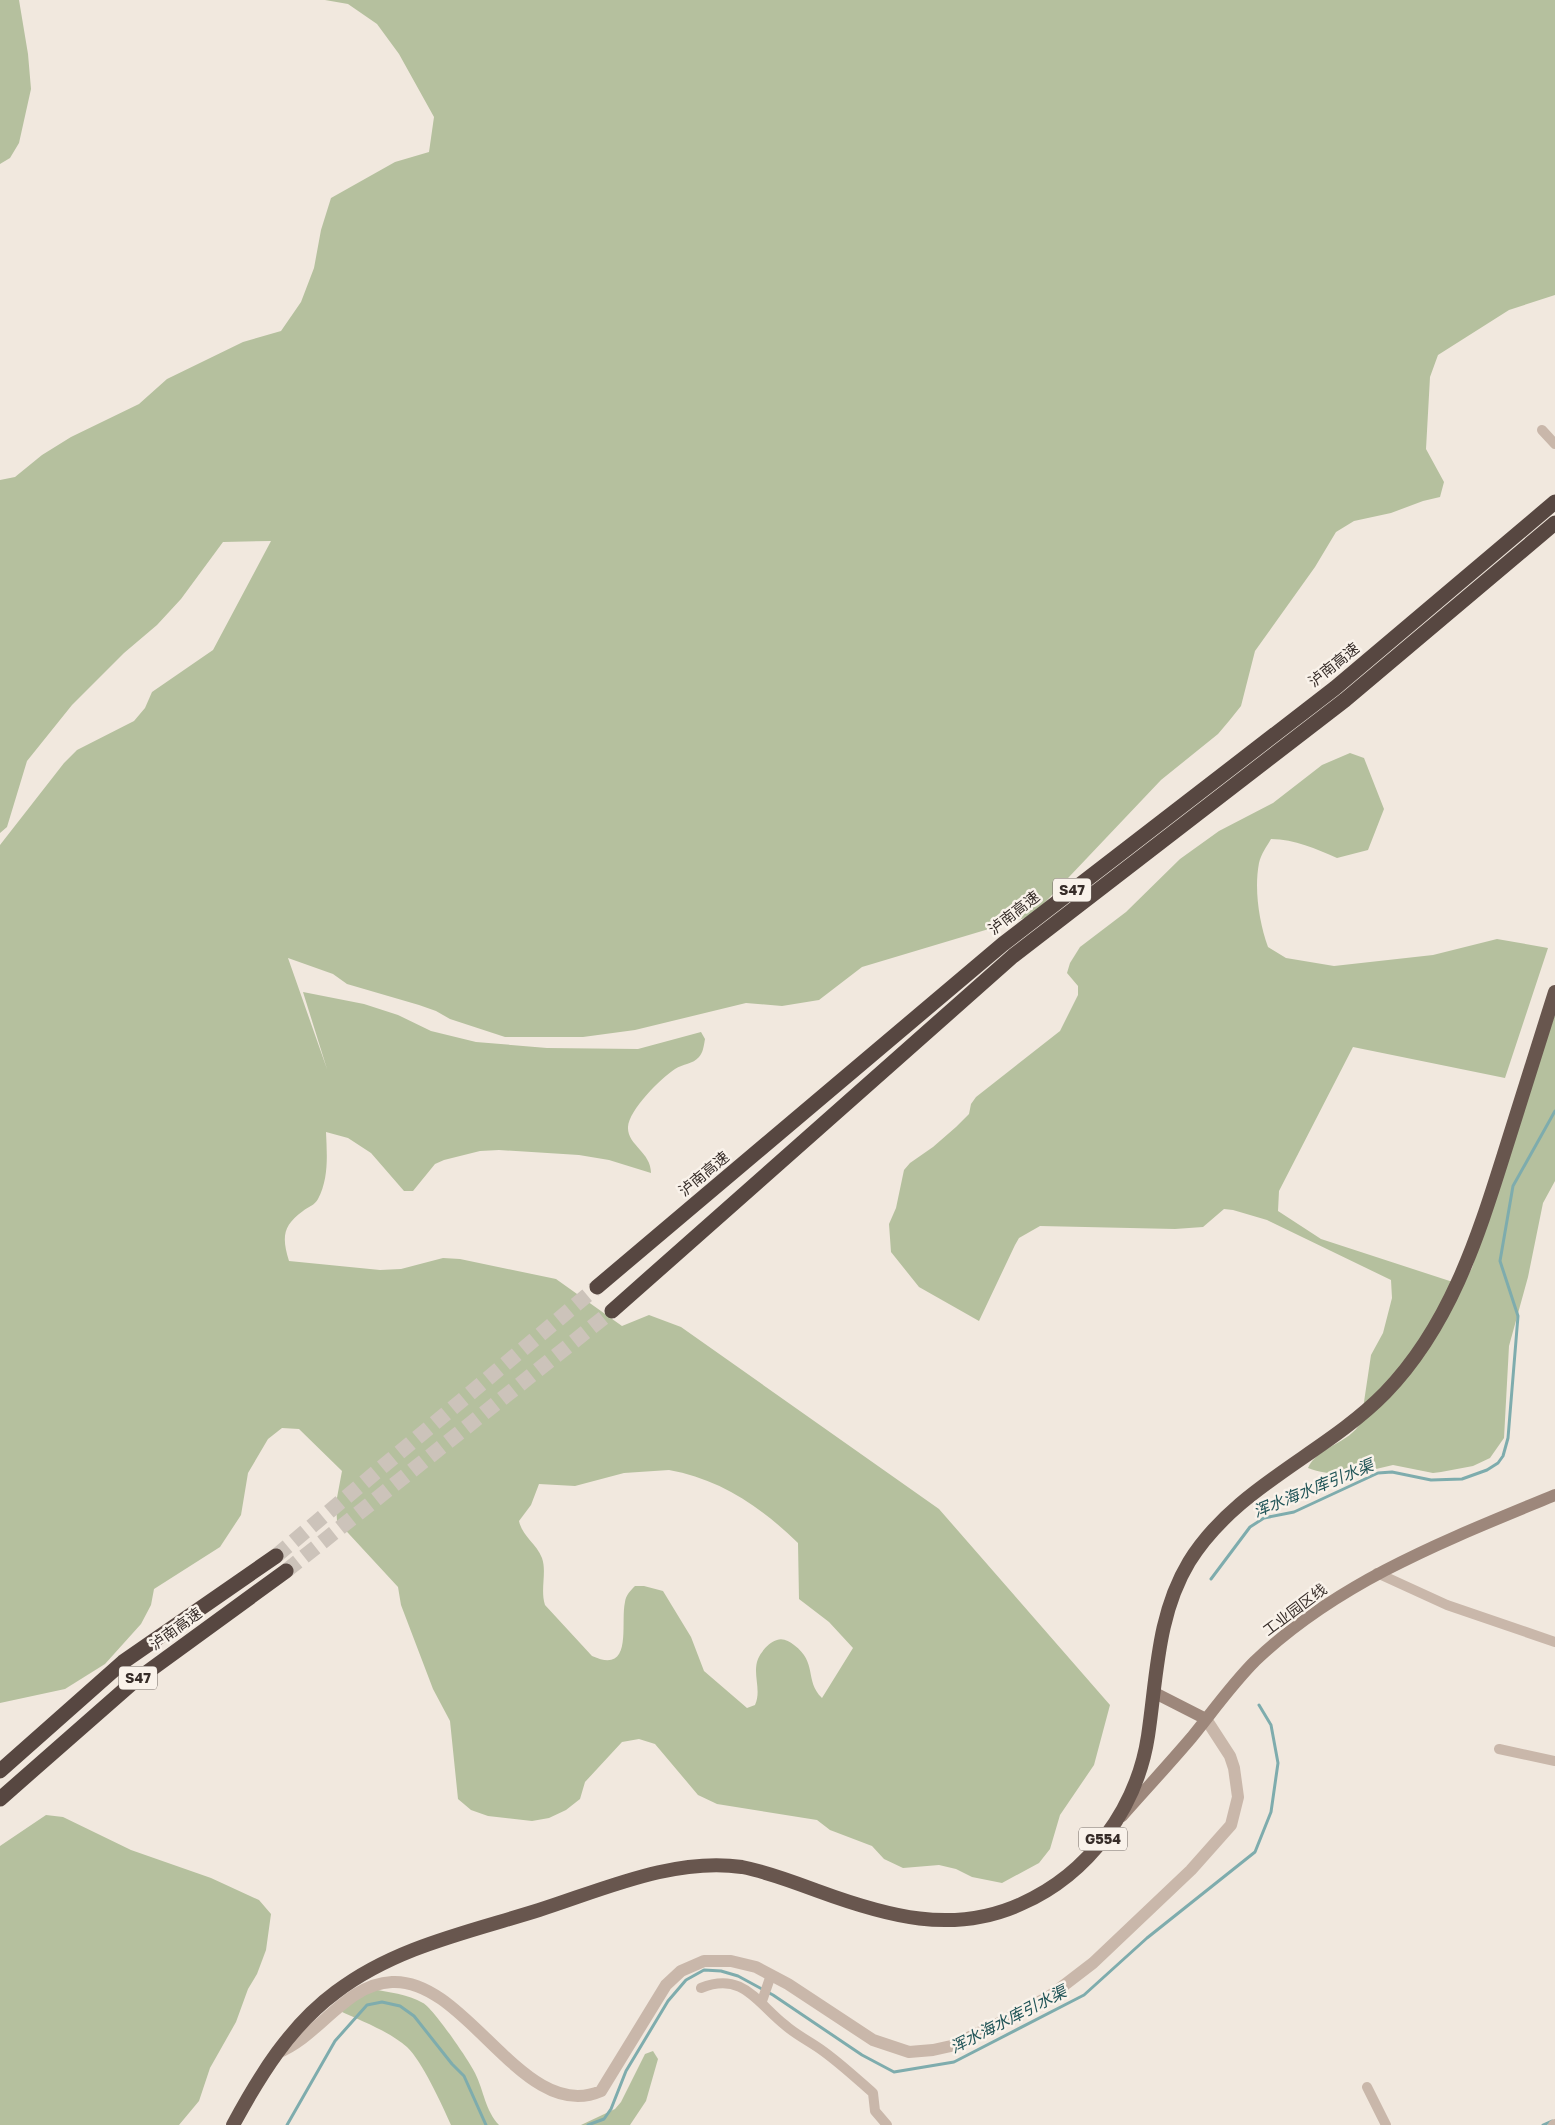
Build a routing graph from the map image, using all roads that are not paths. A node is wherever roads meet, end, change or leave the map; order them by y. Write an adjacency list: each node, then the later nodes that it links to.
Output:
1 (1542, 430): 2 (street)
2 (1555, 444)
3 (1555, 502): 6 (highway, 泸南高速 / S47)
4 (1555, 524): 7 (highway, S47)
5 (1555, 992): 13 (highway, G554)
6 (597, 1287)
7 (612, 1311)
8 (1555, 1494): 11 (main road, 工业园区线)
9 (276, 1556): 17 (highway, 泸南高速 / S47)
10 (286, 1571): 18 (highway, 泸南高速 / S47)
11 (1378, 1573): 12 (street); 14 (main road, 工业园区线)
12 (1555, 1642)
13 (1153, 1692): 14 (main road); 19 (highway, G554)
14 (1206, 1719): 19 (main road, 工业园区线); 20 (street)
15 (1499, 1749): 16 (street)
16 (1555, 1761)
17 (0, 1771)
18 (0, 1798)
19 (1112, 1828): 24 (highway, G554)
20 (769, 1980): 22 (street); 26 (street)
21 (701, 1988): 22 (street)
22 (763, 1999): 28 (street)
23 (479, 2050): 24 (street)
24 (277, 2053): 27 (highway, G554)
25 (1367, 2087): 29 (street)
26 (586, 2106)
27 (233, 2125)
28 (887, 2125)
29 (1386, 2125)

